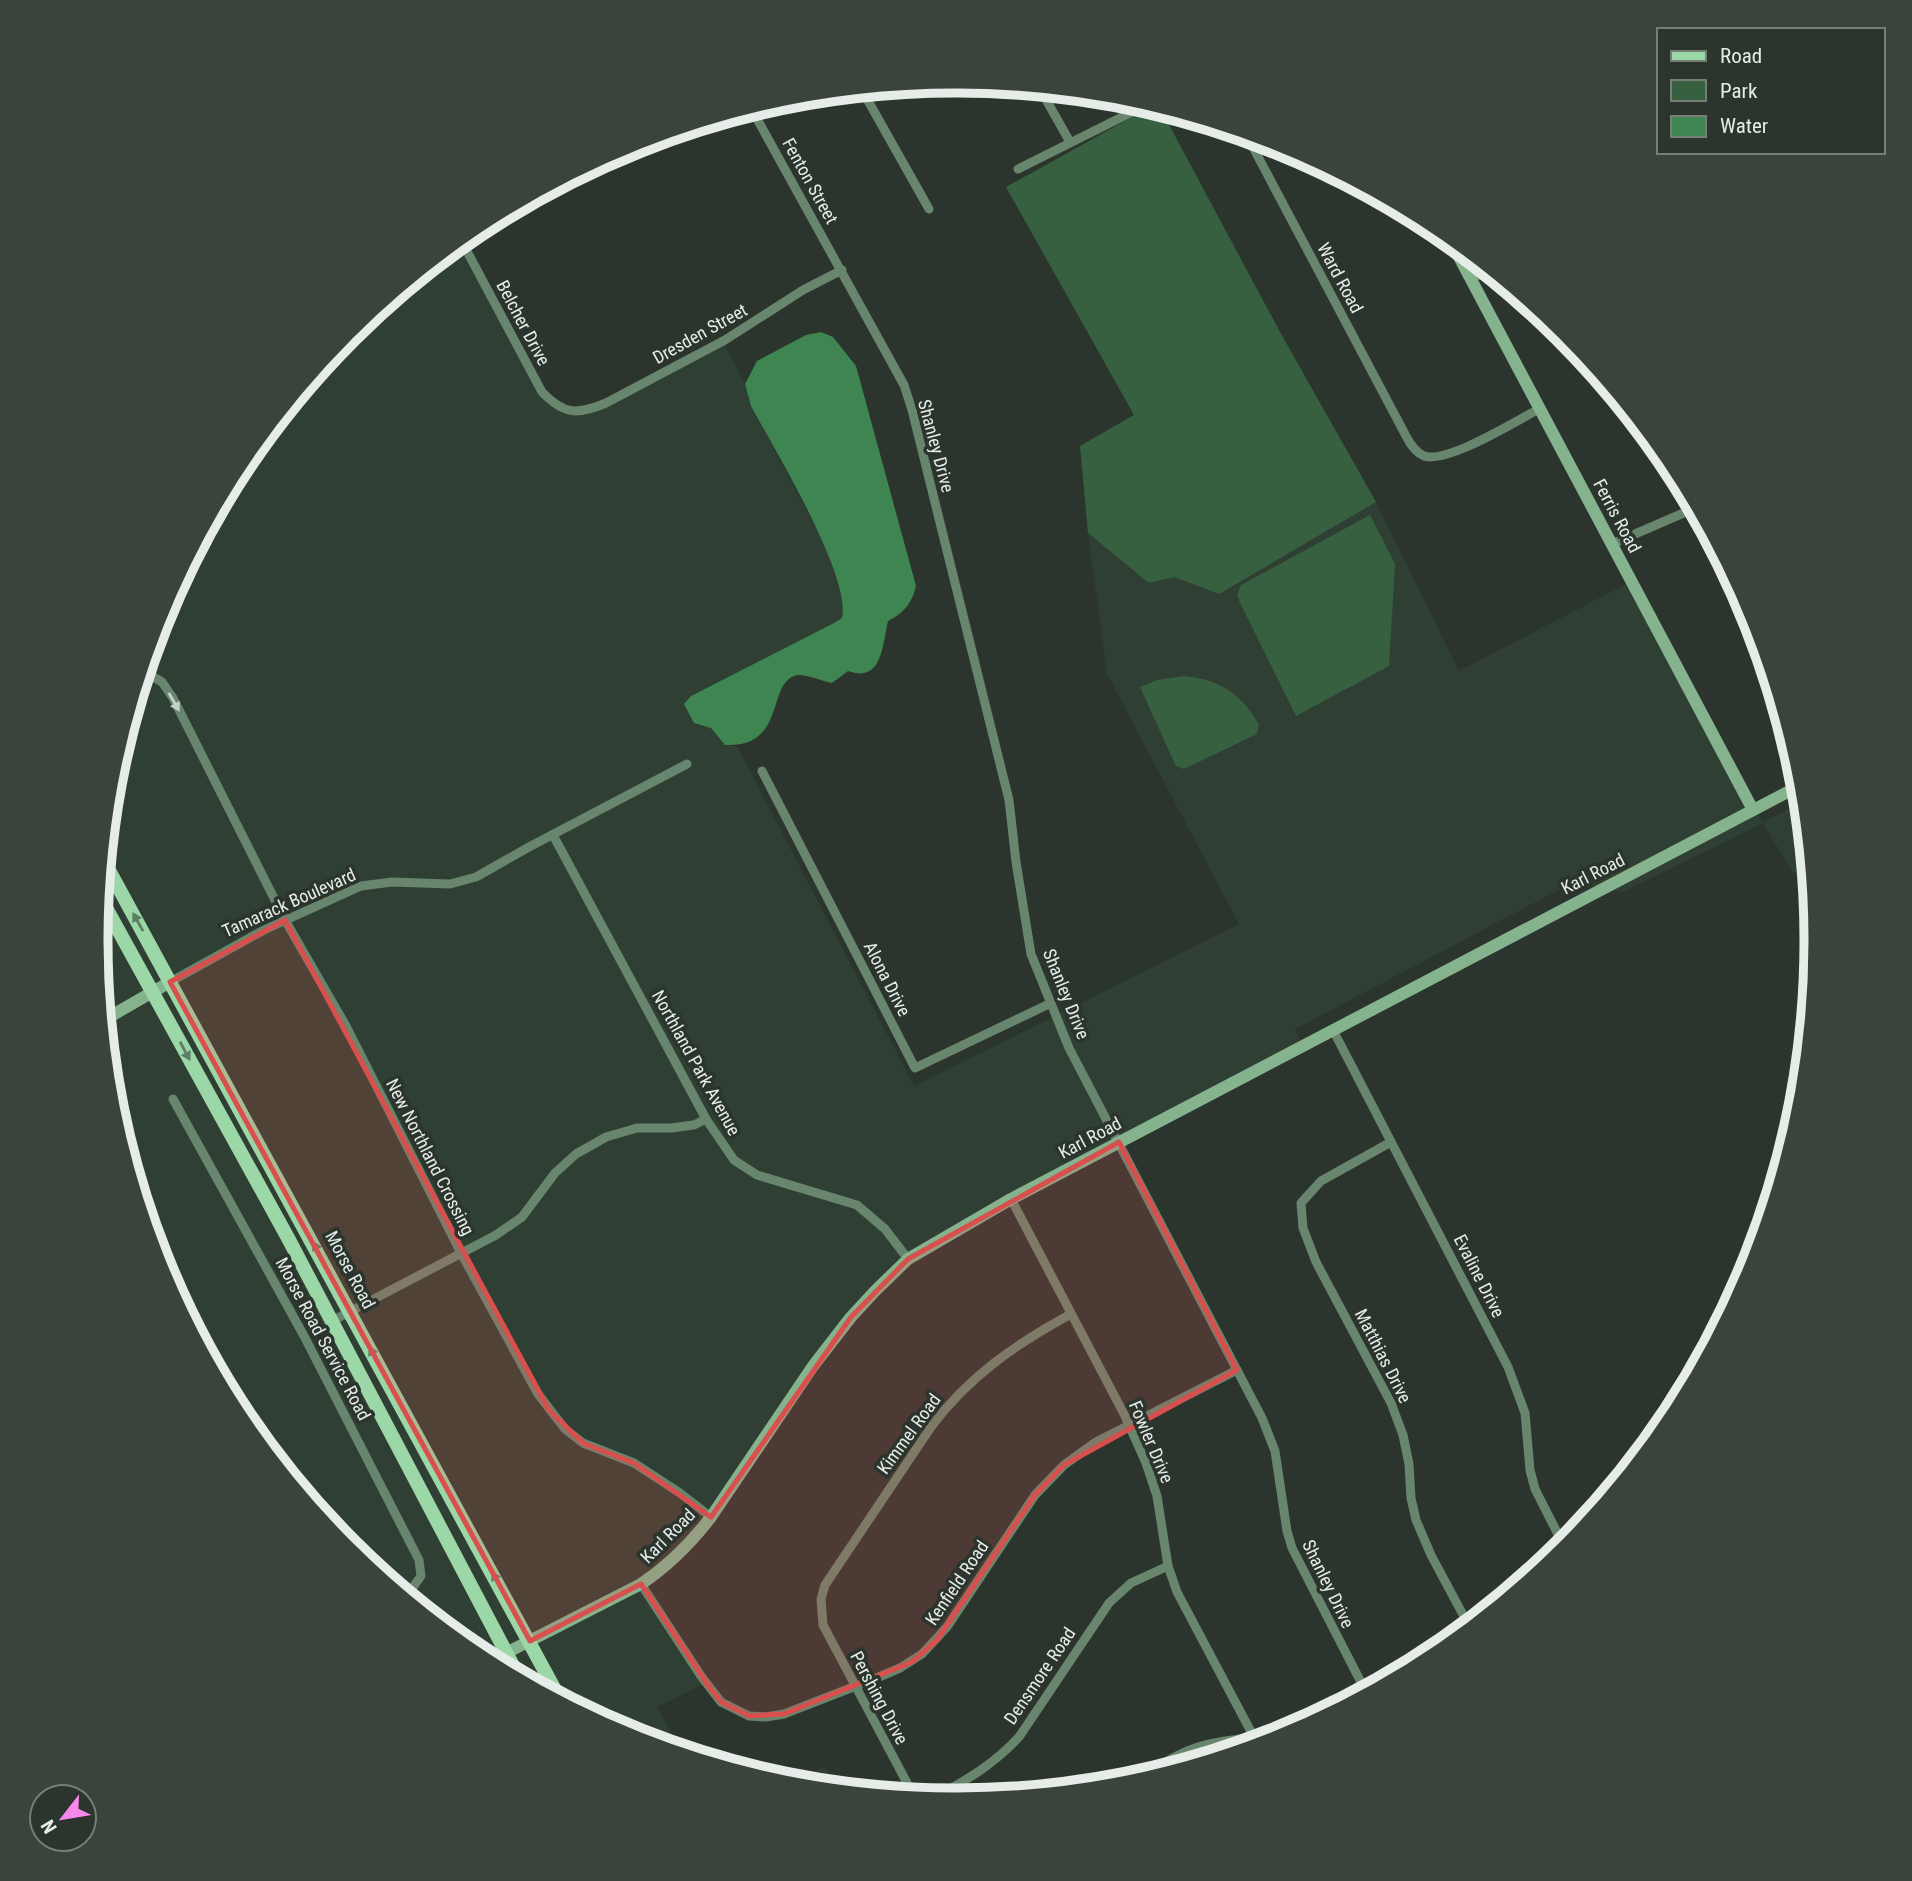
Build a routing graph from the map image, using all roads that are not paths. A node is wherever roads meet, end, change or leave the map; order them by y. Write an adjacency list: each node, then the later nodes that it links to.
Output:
1 (867, 98): 8 (street)
2 (1045, 98): 5 (street)
3 (1132, 112): 5 (street)
4 (756, 117): 11 (street, Fenton Street)
5 (1070, 142): 7 (street)
6 (1253, 147): 14 (street, Ward Road)
7 (1018, 169)
8 (929, 209)
9 (466, 249): 15 (street, Belcher Drive)
10 (1461, 260): 13 (main road, Ferris Road)
11 (842, 270): 15 (street, Dresden Street); 29 (street, Shanley Drive)
12 (1480, 274): 13 (street)
13 (1471, 279): 14 (main road, Ferris Road)
14 (1539, 409): 17 (main road, Ferris Road)
15 (569, 411)
16 (1687, 512): 17 (street)
17 (1612, 544): 22 (main road, Ferris Road)
18 (151, 675): 26 (street, New Northland Crossing, one-way to 26)
19 (687, 764): 23 (street, Tamarack Boulevard)
20 (762, 771): 29 (street, Alona Drive)
21 (1790, 791): 22 (main road, Karl Road)
22 (1753, 810): 31 (main road, Karl Road)
23 (553, 835): 26 (street, Tamarack Boulevard); 33 (street, Northland Park Avenue)
24 (111, 874): 27 (main road, Morse Road, one-way to 24)
25 (109, 913): 28 (main road)
26 (285, 920): 27 (street, Tamarack Boulevard); 37 (street, New Northland Crossing)
27 (170, 982): 28 (main road, Tamarack Boulevard); 39 (main road, Morse Road, one-way to 27)
28 (153, 991): 30 (main road, Tamarack Boulevard); 41 (main road, one-way to 41)
29 (1051, 1003): 35 (street, Shanley Drive)
30 (112, 1015)
31 (1333, 1030): 34 (street, Evaline Drive); 35 (main road, Karl Road)
32 (173, 1099): 48 (street, Morse Road Service Road)
33 (706, 1119): 37 (street); 38 (street, Northland Park Avenue)
34 (1391, 1142): 45 (street, Evaline Drive); 50 (street, Matthias Drive)
35 (1119, 1143): 36 (main road, Karl Road); 42 (street, Shanley Drive)
36 (1011, 1199): 38 (main road, Karl Road); 40 (street, Fowler Drive)
37 (461, 1253): 39 (street); 44 (street, New Northland Crossing)
38 (908, 1259): 44 (main road, Karl Road)
39 (350, 1312): 41 (street); 51 (main road, Morse Road, one-way to 39)
40 (1071, 1314): 43 (street, Fowler Drive); 49 (street, Kimmel Road)
41 (332, 1321): 52 (main road)
42 (1237, 1370): 43 (street, Kenfield Road); 56 (street, Shanley Drive)
43 (1129, 1425): 46 (street, Fowler Drive); 58 (street, Kenfield Road)
44 (711, 1517): 47 (main road, Karl Road)
45 (1558, 1536)
46 (1168, 1566): 59 (street, Fowler Drive); 63 (street, Densmore Road)
47 (641, 1584): 51 (main road, Karl Road); 58 (street, Kenfield Road)
48 (411, 1590)
49 (820, 1612): 58 (street, Pershing Drive)
50 (1465, 1618)
51 (530, 1641): 52 (main road, Karl Road); 57 (main road, Morse Road)
52 (506, 1653): 53 (main road, Karl Road); 54 (main road, Karl Road); 55 (main road)
53 (499, 1654)
54 (503, 1656)
55 (510, 1661)
56 (1362, 1684)
57 (553, 1686)
58 (856, 1686): 62 (street, Pershing Drive)
59 (1252, 1734)
60 (1238, 1740): 61 (street)
61 (1166, 1761)
62 (909, 1786)
63 (952, 1788)

